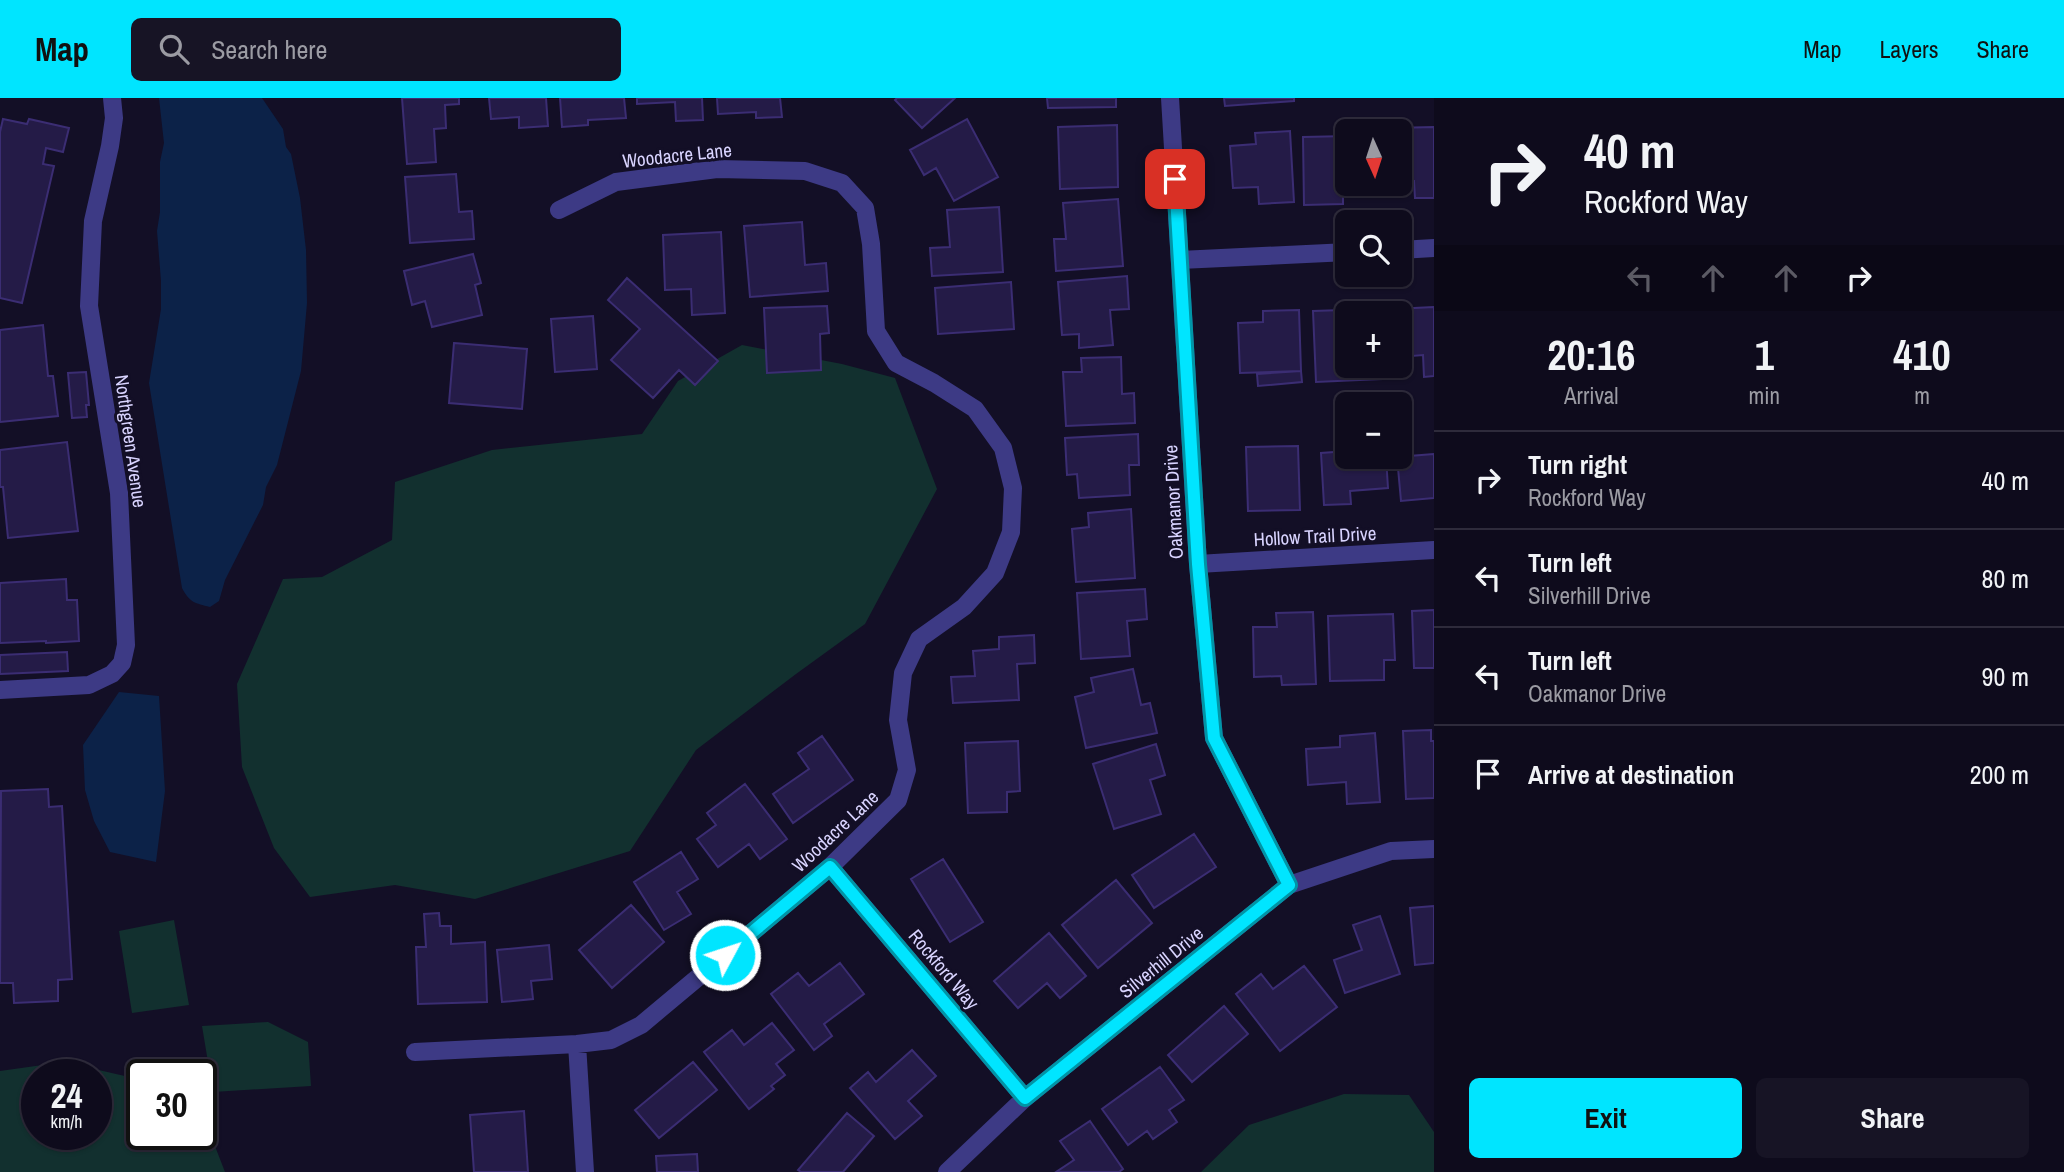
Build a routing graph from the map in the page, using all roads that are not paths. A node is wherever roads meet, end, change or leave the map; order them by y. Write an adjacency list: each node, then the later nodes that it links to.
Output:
1 (112, 98): 10 (street, Northgreen Avenue)
2 (1170, 98): 7 (street, Oakmanor Drive)
3 (559, 210): 12 (street, Woodacre Lane)
4 (1434, 248): 5 (street)
5 (1412, 249)
6 (1335, 253): 7 (street)
7 (1180, 260): 9 (street, Oakmanor Drive)
8 (1434, 550): 9 (street, Hollow Trail Drive)
9 (1198, 564): 13 (street, Oakmanor Drive)
10 (0, 690)
11 (1434, 849): 13 (street, Silverhill Drive)
12 (830, 867): 14 (street, Woodacre Lane); 16 (street, Rockford Way)
13 (1289, 885): 16 (street, Silverhill Drive)
14 (577, 1044): 15 (street, Woodacre Lane); 17 (street)
15 (415, 1052)
16 (1025, 1098): 18 (street, Silverhill Drive)
17 (585, 1172)
18 (947, 1172)

